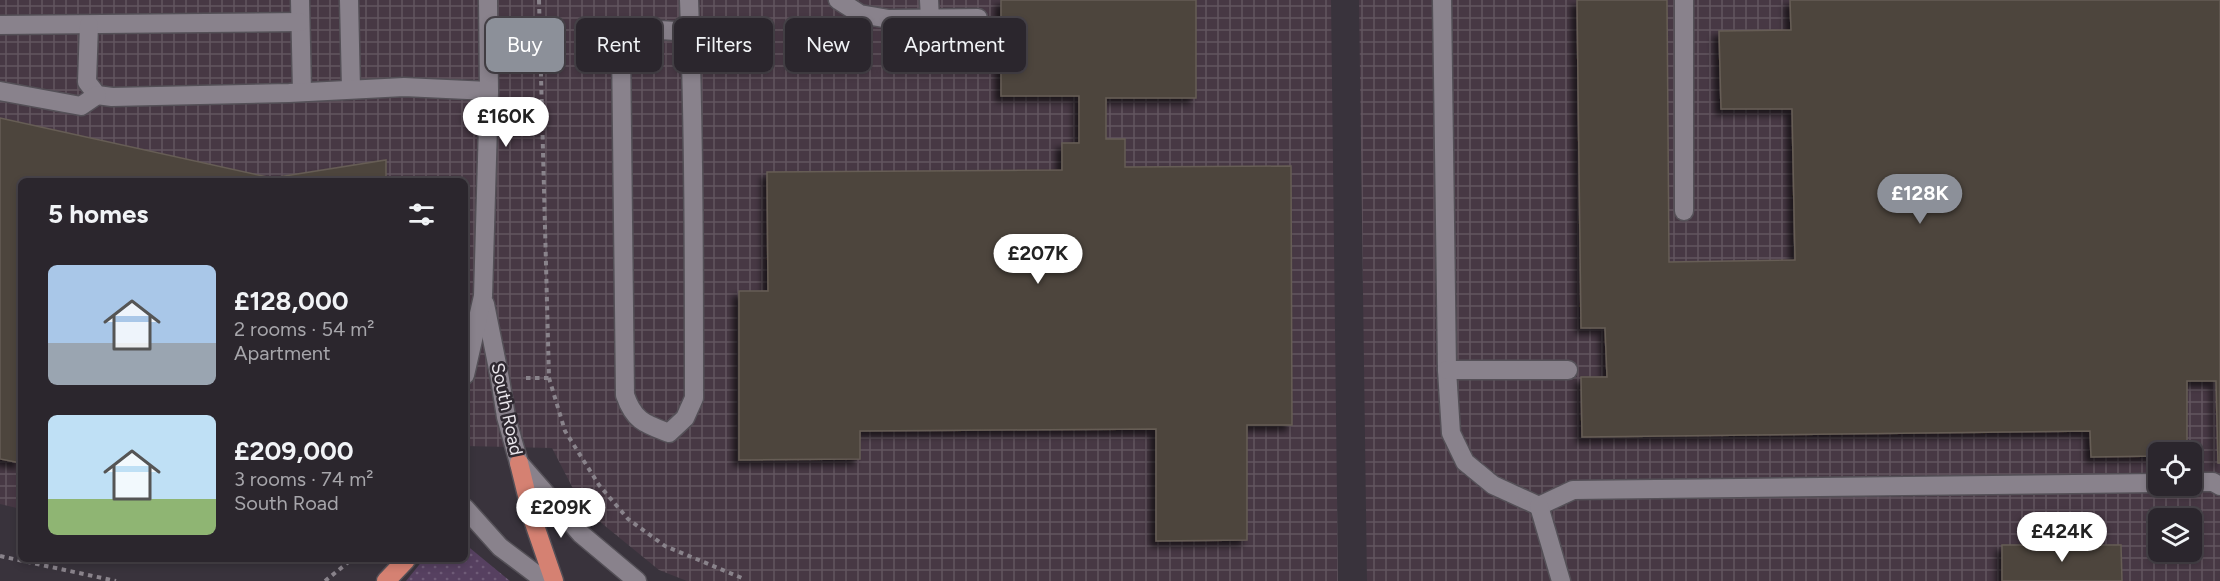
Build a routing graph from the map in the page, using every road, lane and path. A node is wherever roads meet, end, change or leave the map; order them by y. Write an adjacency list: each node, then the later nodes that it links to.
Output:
1 (300, 0): 13 (street)
2 (349, 0): 17 (street)
3 (488, 0): 19 (street)
4 (539, 0): 44 (path)
5 (689, 0): 10 (street)
6 (838, 0): 11 (street)
7 (930, 0): 12 (street)
8 (1442, 0): 25 (street)
9 (1684, 0): 22 (street)
10 (690, 18)
11 (883, 18)
12 (930, 18)
13 (300, 22): 15 (street); 20 (street)
14 (0, 25): 15 (street)
15 (89, 25): 21 (street)
16 (691, 32): 16 (street)
17 (351, 89): 19 (street); 20 (street)
18 (0, 91): 21 (street)
19 (489, 91): 23 (street)
20 (302, 92): 21 (street)
21 (97, 95)
22 (1684, 211)
23 (483, 296): 24 (street); 27 (street, South Road)
24 (468, 362)
25 (1447, 370): 26 (street); 31 (street)
26 (1568, 370)
27 (519, 463): 42 (highway); 43 (street, South Road)
28 (2202, 482): 30 (street)
29 (2148, 483): 31 (street)
30 (2220, 486)
31 (1539, 506): 45 (street)
32 (468, 511): 41 (street)
33 (0, 556): 34 (path)
34 (18, 560)
35 (28, 562): 38 (path)
36 (349, 562): 39 (path)
37 (404, 562): 40 (highway)
38 (117, 581)
39 (325, 581)
40 (386, 581)
41 (545, 581)
42 (554, 581)
43 (637, 581)
44 (744, 581)
45 (1561, 581)

